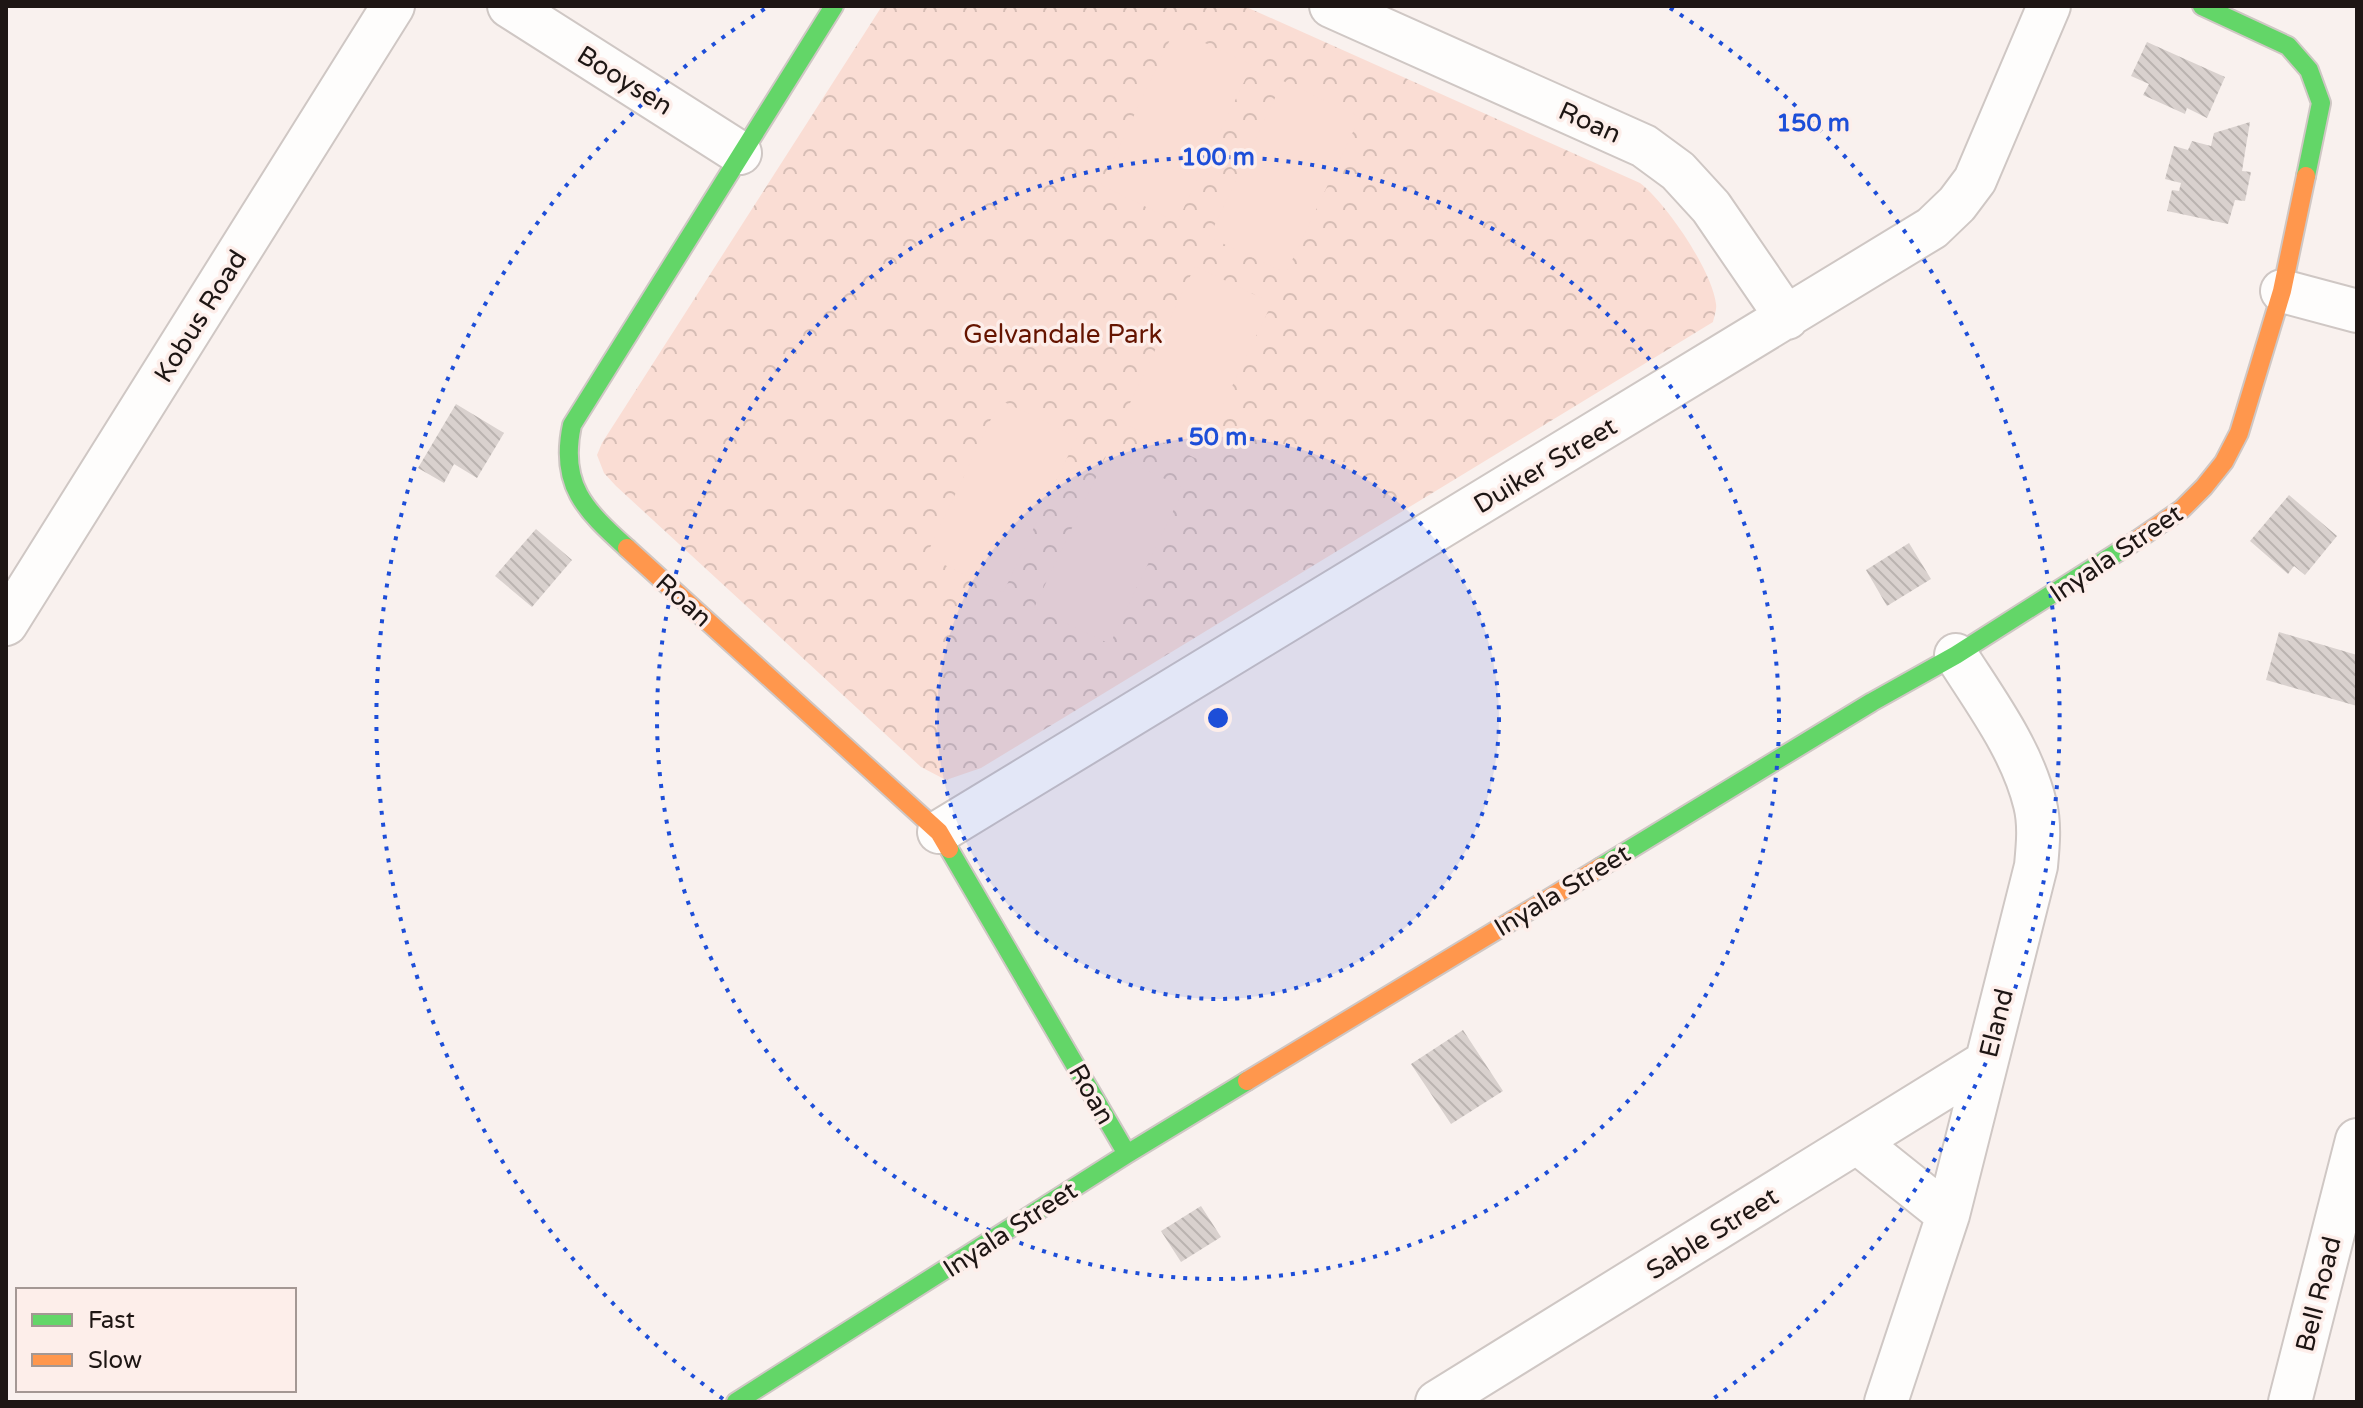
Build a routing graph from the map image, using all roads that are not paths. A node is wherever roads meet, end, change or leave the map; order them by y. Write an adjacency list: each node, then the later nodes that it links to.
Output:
1 (393, 6): 11 (street, Kobus Road)
2 (509, 6): 7 (street, Booysen)
3 (834, 6): 7 (street, Roan)
4 (1331, 6): 10 (street, Roan)
5 (2049, 6): 10 (street, Duiker Street)
6 (2202, 6): 8 (street, Inyala Street)
7 (740, 153): 13 (street, Roan)
8 (2282, 291): 9 (street); 12 (street, Inyala Street)
9 (2357, 311)
10 (1787, 318): 13 (street, Duiker Street)
11 (6, 624)
12 (1956, 655): 14 (street, Eland); 17 (street, Inyala Street)
13 (939, 832): 17 (street, Roan)
14 (1986, 1062): 16 (street, Sable Street); 18 (street, Eland)
15 (2357, 1140): 19 (street, Bell Road)
16 (1858, 1143): 18 (street); 21 (street, Sable Street)
17 (1127, 1154): 20 (street, Inyala Street)
18 (1948, 1215): 22 (street, Eland)
19 (2340, 1278): 23 (street, Bell Road)
20 (736, 1402)
21 (1437, 1402)
22 (1886, 1402)
23 (2290, 1402)

